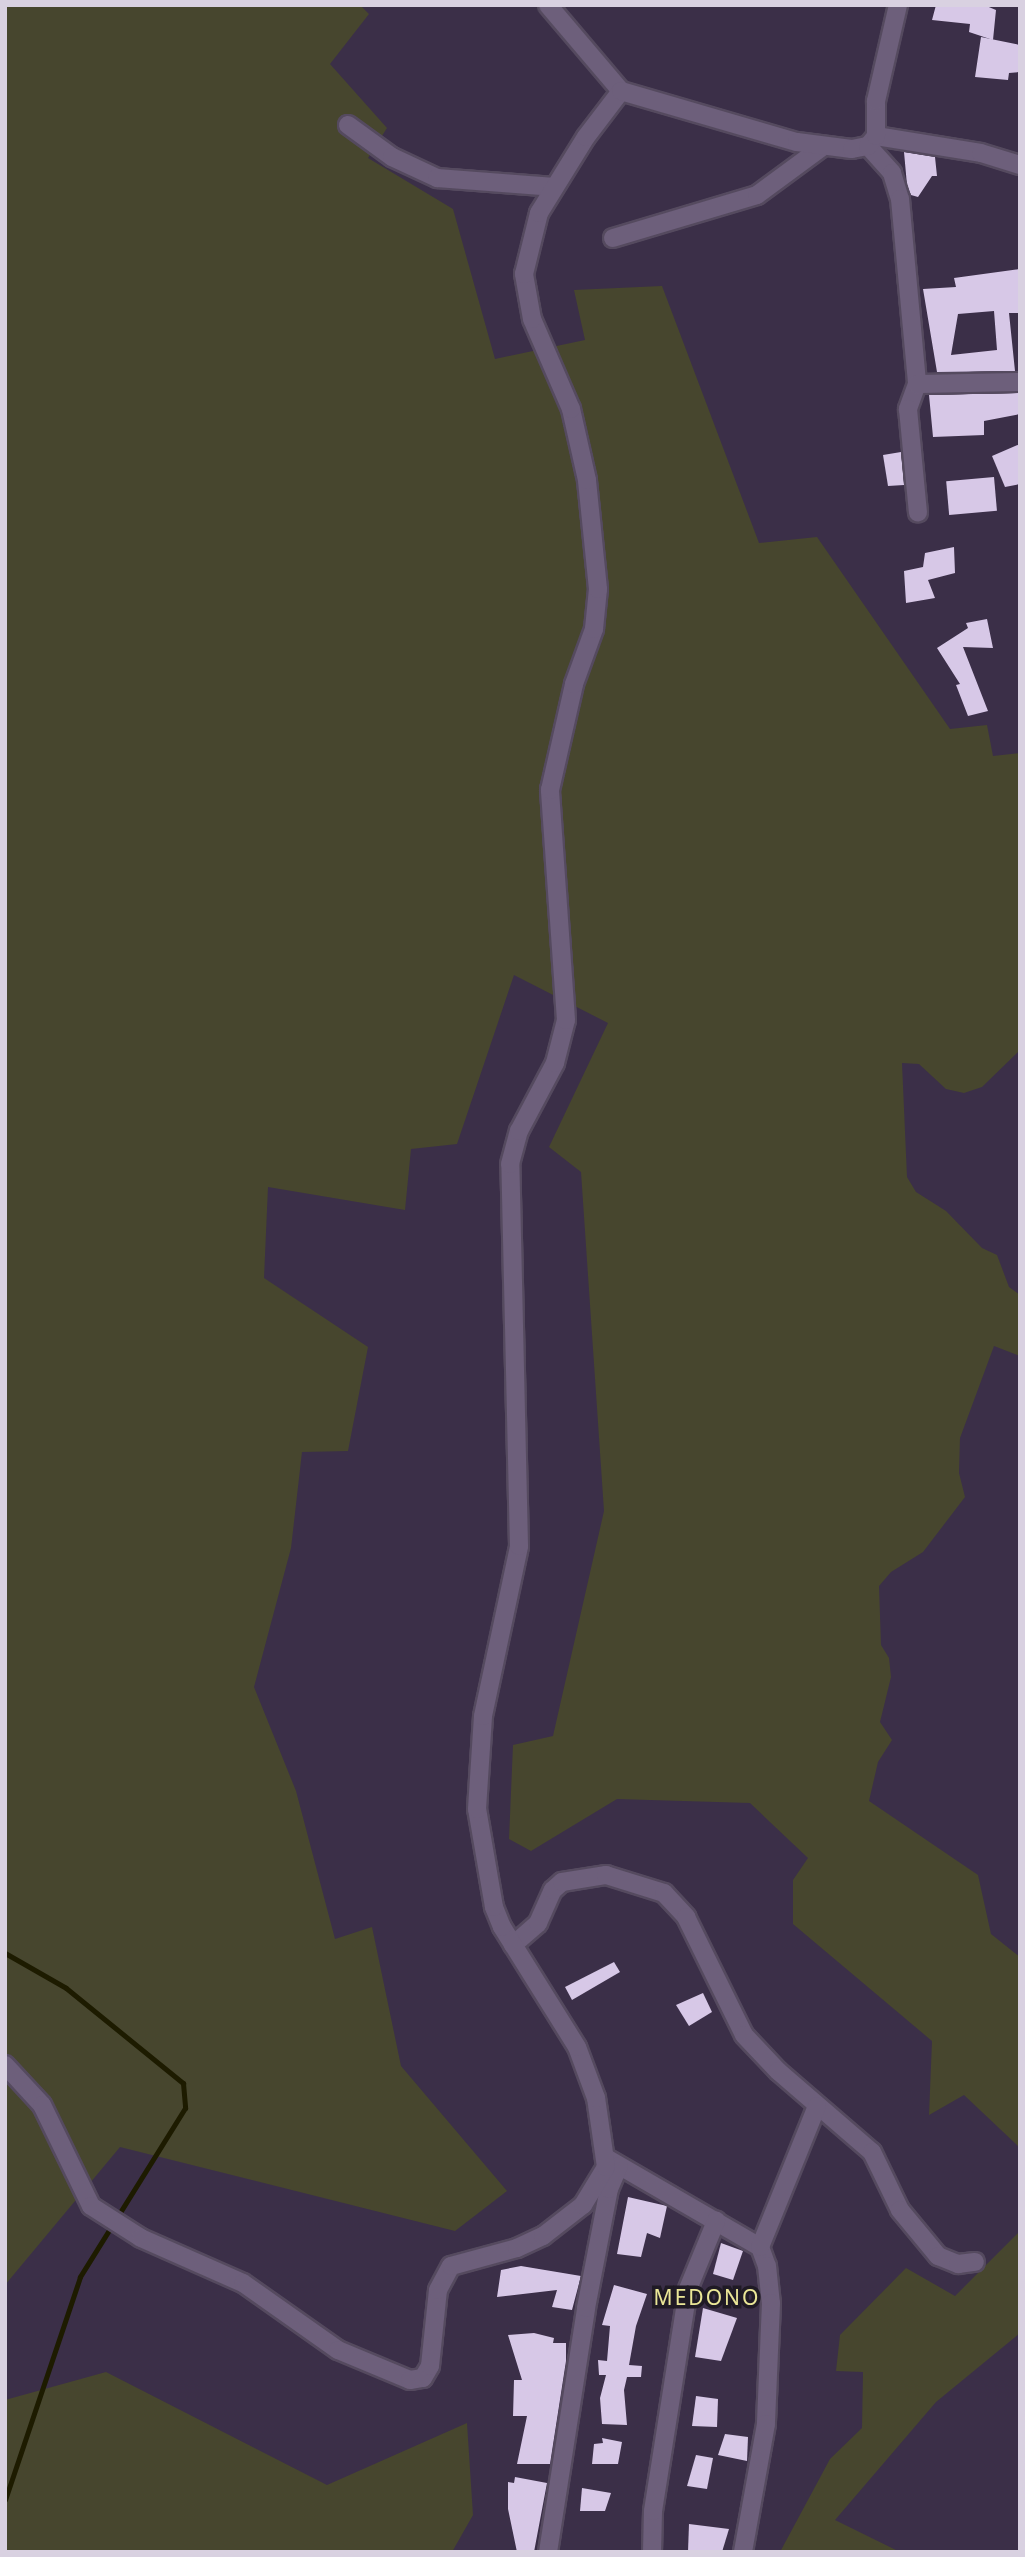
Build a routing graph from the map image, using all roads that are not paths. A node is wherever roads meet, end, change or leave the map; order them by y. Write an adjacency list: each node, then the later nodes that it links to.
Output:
1 (548, 5): 3 (street)
2 (898, 5): 5 (street)
3 (621, 92): 6 (street); 8 (street)
4 (348, 125): 8 (street)
5 (872, 141): 6 (street); 7 (street); 11 (street)
6 (822, 147): 9 (street)
7 (1020, 165)
8 (555, 187): 13 (street)
9 (613, 238)
10 (1020, 382): 11 (street)
11 (917, 384): 12 (street)
12 (918, 513)
13 (513, 1945): 15 (street); 16 (street)
14 (5, 2065): 16 (street)
15 (817, 2106): 18 (street); 19 (street)
16 (613, 2162): 17 (street); 20 (street)
17 (716, 2221): 18 (street); 21 (street)
18 (760, 2247): 22 (street)
19 (975, 2262)
20 (548, 2552)
21 (652, 2552)
22 (743, 2552)

